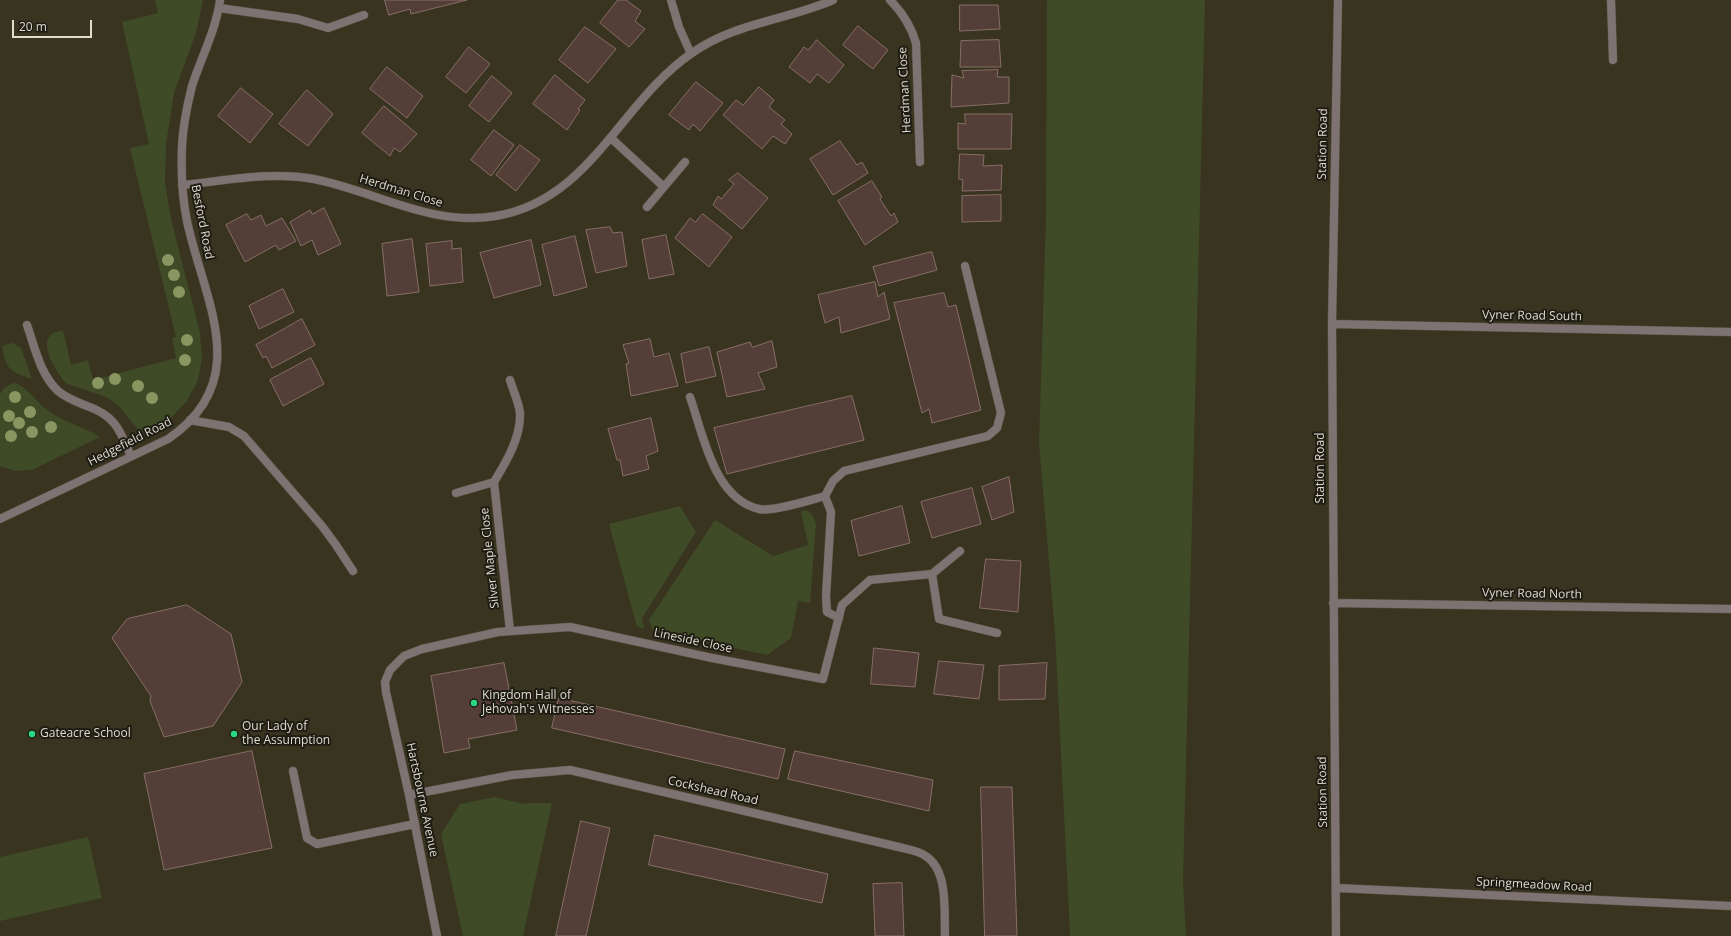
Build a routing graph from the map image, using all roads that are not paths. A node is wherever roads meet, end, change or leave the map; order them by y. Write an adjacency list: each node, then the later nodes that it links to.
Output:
1 (671, 0): 8 (street)
2 (833, 0): 8 (street, Herdman Close)
3 (890, 0): 12 (street, Herdman Close)
4 (1338, 0): 17 (street, Station Road)
5 (1611, 0): 9 (street)
6 (219, 4): 7 (street); 13 (street, Besford Road)
7 (364, 15)
8 (691, 54): 10 (street, Herdman Close)
9 (1613, 60)
10 (611, 138): 13 (street, Herdman Close); 14 (street)
11 (685, 162): 14 (street)
12 (920, 162)
13 (182, 185): 22 (street, Besford Road)
14 (664, 187): 15 (street)
15 (648, 207)
16 (965, 266): 26 (street)
17 (1332, 324): 19 (street, Vyner Road South); 31 (street, Station Road)
18 (27, 325): 23 (street)
19 (1731, 332)
20 (510, 380): 24 (street)
21 (690, 397): 26 (street)
22 (190, 420): 23 (street, Hedgefield Road); 29 (street, Hedgefield Road)
23 (131, 456): 27 (street, Hedgefield Road)
24 (494, 482): 25 (street); 34 (street, Silver Maple Close)
25 (456, 493)
26 (825, 496): 33 (street)
27 (0, 519)
28 (960, 551): 30 (street)
29 (353, 572)
30 (932, 574): 33 (street, Lineside Close); 35 (street)
31 (1333, 603): 32 (street, Vyner Road North); 40 (street, Station Road)
32 (1731, 609)
33 (838, 618): 34 (street, Lineside Close)
34 (510, 631): 36 (street, Lineside Close)
35 (997, 633)
36 (390, 670): 38 (street, Hartsbourne Avenue)
37 (293, 770): 39 (street)
38 (409, 794): 39 (street, Hartsbourne Avenue); 43 (street, Cockshead Road)
39 (415, 824): 42 (street, Hartsbourne Avenue)
40 (1336, 888): 41 (street, Springmeadow Road); 44 (street, Station Road)
41 (1731, 906)
42 (437, 936)
43 (945, 936)
44 (1336, 936)

